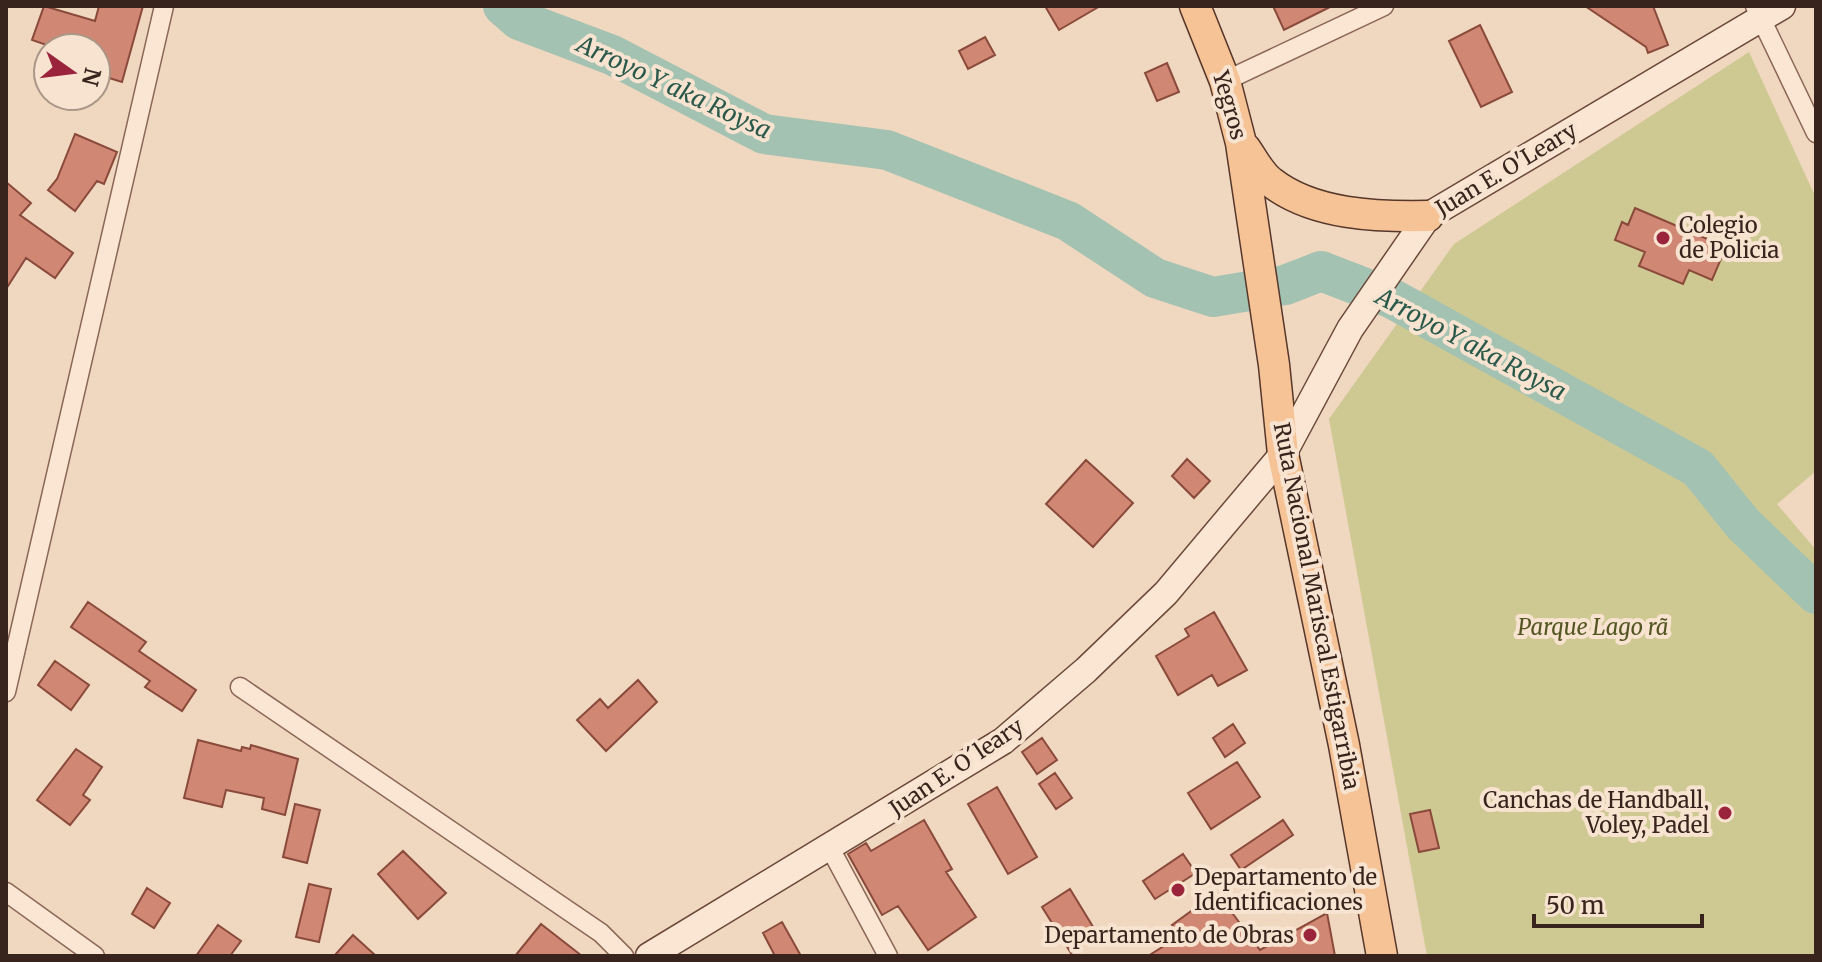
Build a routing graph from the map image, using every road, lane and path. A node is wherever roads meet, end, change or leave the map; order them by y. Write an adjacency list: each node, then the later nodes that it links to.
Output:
1 (164, 6): 12 (street)
2 (1195, 6): 5 (main road, Yegros)
3 (1384, 6): 5 (street)
4 (1766, 10): 6 (street); 9 (street, Juan E. O'Leary)
5 (1225, 81): 7 (main road, Yegros)
6 (1816, 133)
7 (1241, 143): 8 (main road, Yegros); 9 (main road)
8 (1250, 208): 10 (main road, Ruta Nacional Mariscal Estigarribia)
9 (1428, 216): 10 (street, Juan E. O'Leary)
10 (1283, 454): 13 (street, Juan E. O´leary); 19 (main road, Ruta Nacional Mariscal Estigarribia)
11 (240, 687): 16 (street)
12 (6, 692)
13 (830, 848): 17 (street, Juan E. O´leary); 18 (street)
14 (6, 892): 15 (street)
15 (95, 956)
16 (624, 956)
17 (649, 956)
18 (888, 956)
19 (1382, 956)

